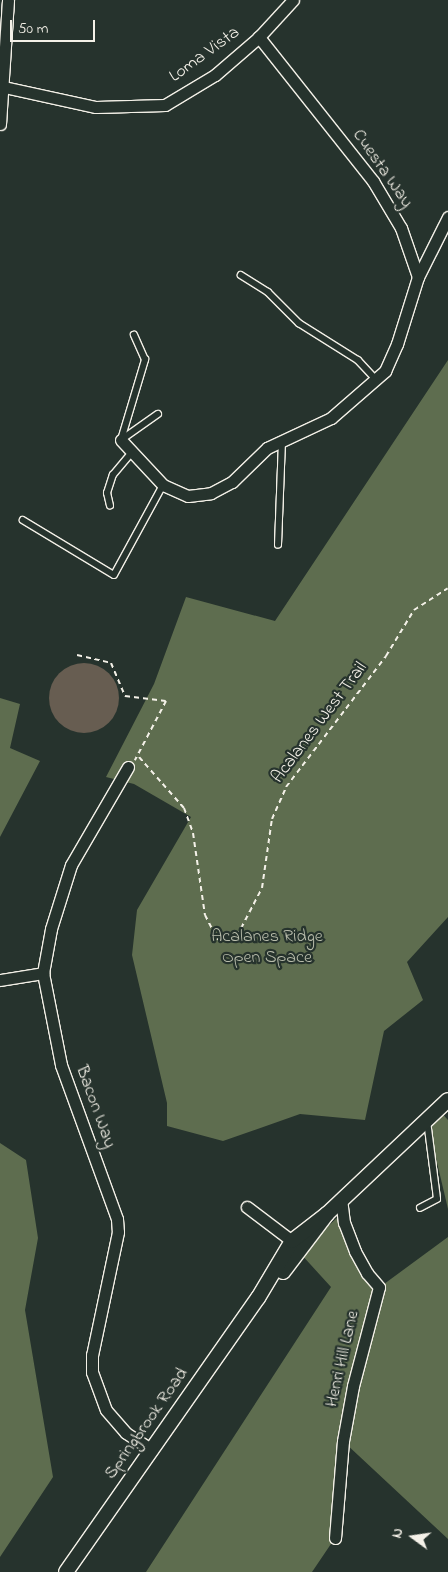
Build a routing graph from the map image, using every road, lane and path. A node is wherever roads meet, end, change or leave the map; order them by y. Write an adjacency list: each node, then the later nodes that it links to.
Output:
1 (8, 0): 4 (street)
2 (293, 0): 3 (street, Loma Vista)
3 (259, 37): 4 (street, Loma Vista); 8 (street, Cuesta Way)
4 (4, 87): 5 (street)
5 (0, 124)
6 (448, 217): 8 (street)
7 (241, 275): 10 (lane)
8 (418, 277): 10 (street)
9 (134, 335): 12 (lane)
10 (376, 379): 13 (street)
11 (158, 414): 12 (lane)
12 (121, 440): 14 (street)
13 (282, 441): 15 (street); 18 (lane)
14 (132, 452): 15 (street); 16 (lane)
15 (163, 485): 17 (lane)
16 (110, 506)
17 (23, 520)
18 (278, 545)
19 (448, 588): 20 (path, Acalanes West Trail)
20 (77, 655)
21 (128, 767): 22 (street, Bacon Way)
22 (43, 973): 23 (street); 32 (street, Bacon Way)
23 (0, 980)
24 (445, 1108): 25 (street, Springbrook Road)
25 (427, 1120): 26 (street, Springbrook Road); 28 (lane)
26 (342, 1199): 29 (street, Springbrook Road); 33 (street, Henri Hill Lane)
27 (247, 1207): 30 (street)
28 (420, 1208)
29 (327, 1214): 30 (street, Springbrook Road); 31 (street, Springbrook Road)
30 (292, 1241): 31 (street, Springbrook Road)
31 (258, 1298): 32 (street, Springbrook Road)
32 (152, 1450): 34 (street, Springbrook Road)
33 (335, 1538)
34 (66, 1572)

